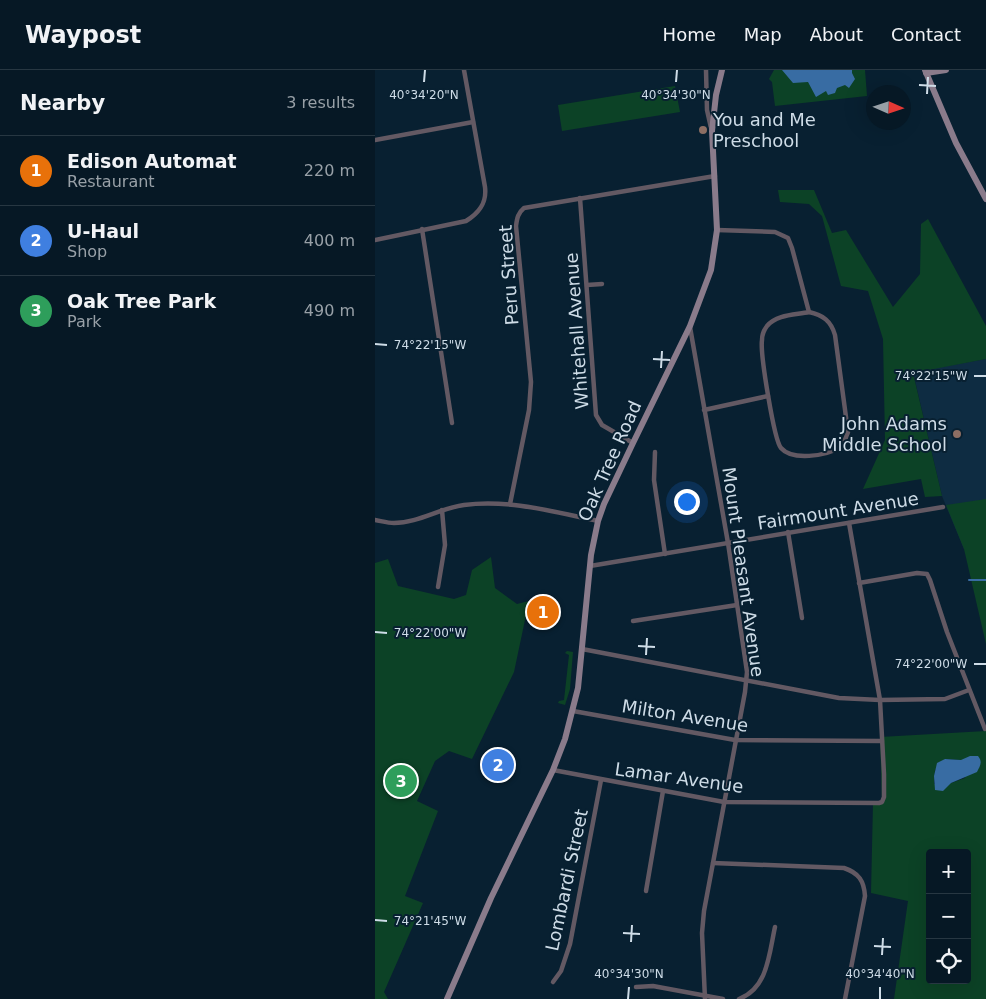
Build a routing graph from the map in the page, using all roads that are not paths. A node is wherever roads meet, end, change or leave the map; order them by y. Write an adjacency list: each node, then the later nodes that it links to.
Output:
1 (465, 70): 6 (street)
2 (706, 70): 7 (street)
3 (722, 70): 7 (main road, Oak Tree Road)
4 (946, 70): 5 (main road)
5 (925, 71): 11 (main road)
6 (473, 122): 8 (street); 12 (street)
7 (712, 131): 9 (main road, Oak Tree Road)
8 (375, 140)
9 (715, 176): 10 (street, Peru Street); 13 (main road, Oak Tree Road)
10 (580, 198): 16 (street, Whitehall Avenue); 24 (street, Peru Street)
11 (986, 199)
12 (422, 229): 14 (street); 21 (street)
13 (717, 230): 17 (street); 18 (main road, Oak Tree Road)
14 (375, 240)
15 (602, 284): 16 (street)
16 (587, 285): 22 (street, Whitehall Avenue)
17 (809, 312): 19 (street); 19 (street)
18 (690, 326): 20 (street, Mount Pleasant Avenue); 22 (main road, Oak Tree Road)
19 (768, 396): 20 (street)
20 (704, 410): 31 (street, Mount Pleasant Avenue)
21 (452, 424)
22 (633, 443): 28 (main road, Oak Tree Road)
23 (655, 452): 32 (street)
24 (510, 504): 26 (street); 28 (street)
25 (943, 507): 29 (street, Fairmount Avenue)
26 (442, 510): 27 (street); 35 (street)
27 (375, 520)
28 (598, 520): 33 (main road, Oak Tree Road)
29 (849, 523): 30 (street, Fairmount Avenue); 34 (street)
30 (788, 532): 31 (street, Fairmount Avenue); 37 (street)
31 (728, 543): 32 (street, Fairmount Avenue); 36 (street, Mount Pleasant Avenue)
32 (665, 554): 33 (street, Fairmount Avenue)
33 (590, 566): 39 (main road, Oak Tree Road)
34 (859, 583): 41 (street); 42 (street)
35 (438, 587)
36 (737, 605): 38 (street); 40 (street, Mount Pleasant Avenue)
37 (803, 618)
38 (633, 621)
39 (582, 649): 40 (street); 43 (main road, Oak Tree Road)
40 (747, 680): 42 (street); 45 (street, Mount Pleasant Avenue)
41 (969, 690): 42 (street); 44 (street)
42 (880, 700): 46 (street)
43 (573, 711): 45 (street, Milton Avenue); 47 (main road, Oak Tree Road)
44 (985, 729)
45 (735, 740): 46 (street, Milton Avenue); 50 (street, Mount Pleasant Avenue)
46 (882, 741): 50 (street, Lamar Avenue)
47 (553, 770): 48 (street, Lamar Avenue); 57 (main road, Oak Tree Road)
48 (601, 780): 49 (street, Lamar Avenue); 54 (street, Lombardi Street)
49 (663, 791): 50 (street, Lamar Avenue); 52 (street)
50 (724, 802): 51 (street, Mount Pleasant Avenue)
51 (713, 863): 56 (street, Mount Pleasant Avenue); 60 (street)
52 (646, 891)
53 (775, 927): 59 (street)
54 (553, 982)
55 (636, 987): 56 (street)
56 (706, 998): 58 (street)
57 (447, 999)
58 (723, 999)
59 (739, 999)
60 (845, 999)

